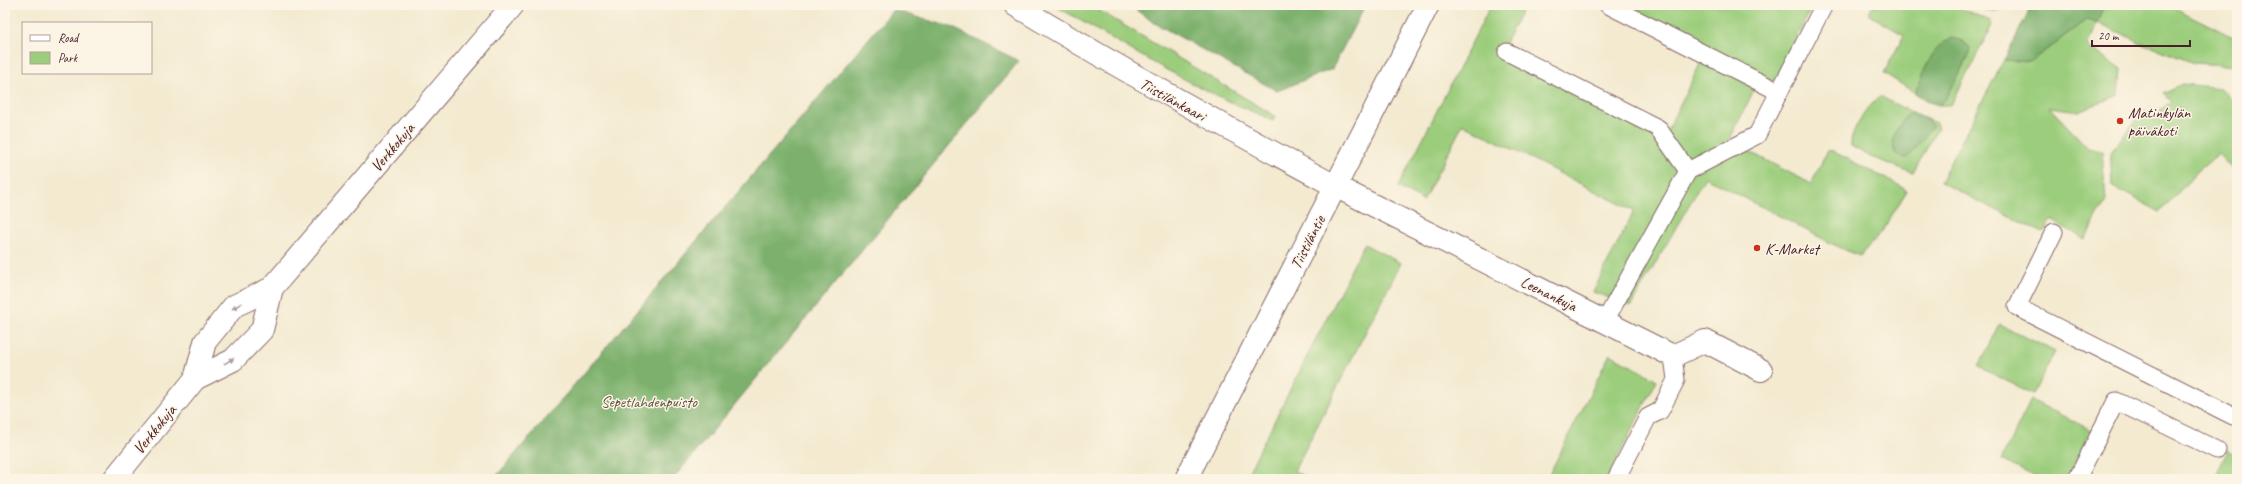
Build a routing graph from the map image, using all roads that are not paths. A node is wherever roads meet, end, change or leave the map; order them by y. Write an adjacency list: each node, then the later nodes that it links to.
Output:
1 (512, 5): 12 (street, Verkkokuja)
2 (1015, 5): 10 (street, Tiistilänkaari)
3 (1428, 5): 10 (street, Tiistiläntie)
4 (1608, 5): 6 (lane)
5 (1824, 5): 8 (lane)
6 (1625, 9): 8 (lane)
7 (1507, 52): 9 (lane)
8 (1779, 92): 9 (lane)
9 (1688, 171): 13 (lane)
10 (1335, 186): 13 (street, Leenankuja); 20 (street, Tiistiläntie)
11 (2054, 232): 17 (lane)
12 (272, 288): 16 (street, Verkkokuja, one-way to 16); 16 (street, Verkkokuja, one-way to 12)
13 (1606, 321): 14 (street, Leenankuja)
14 (1673, 356): 15 (street); 21 (lane)
15 (1761, 370)
16 (195, 379): 19 (street, Verkkokuja)
17 (2237, 416)
18 (2217, 450): 22 (lane)
19 (114, 479)
20 (1186, 479)
21 (1616, 479)
22 (2077, 479)

